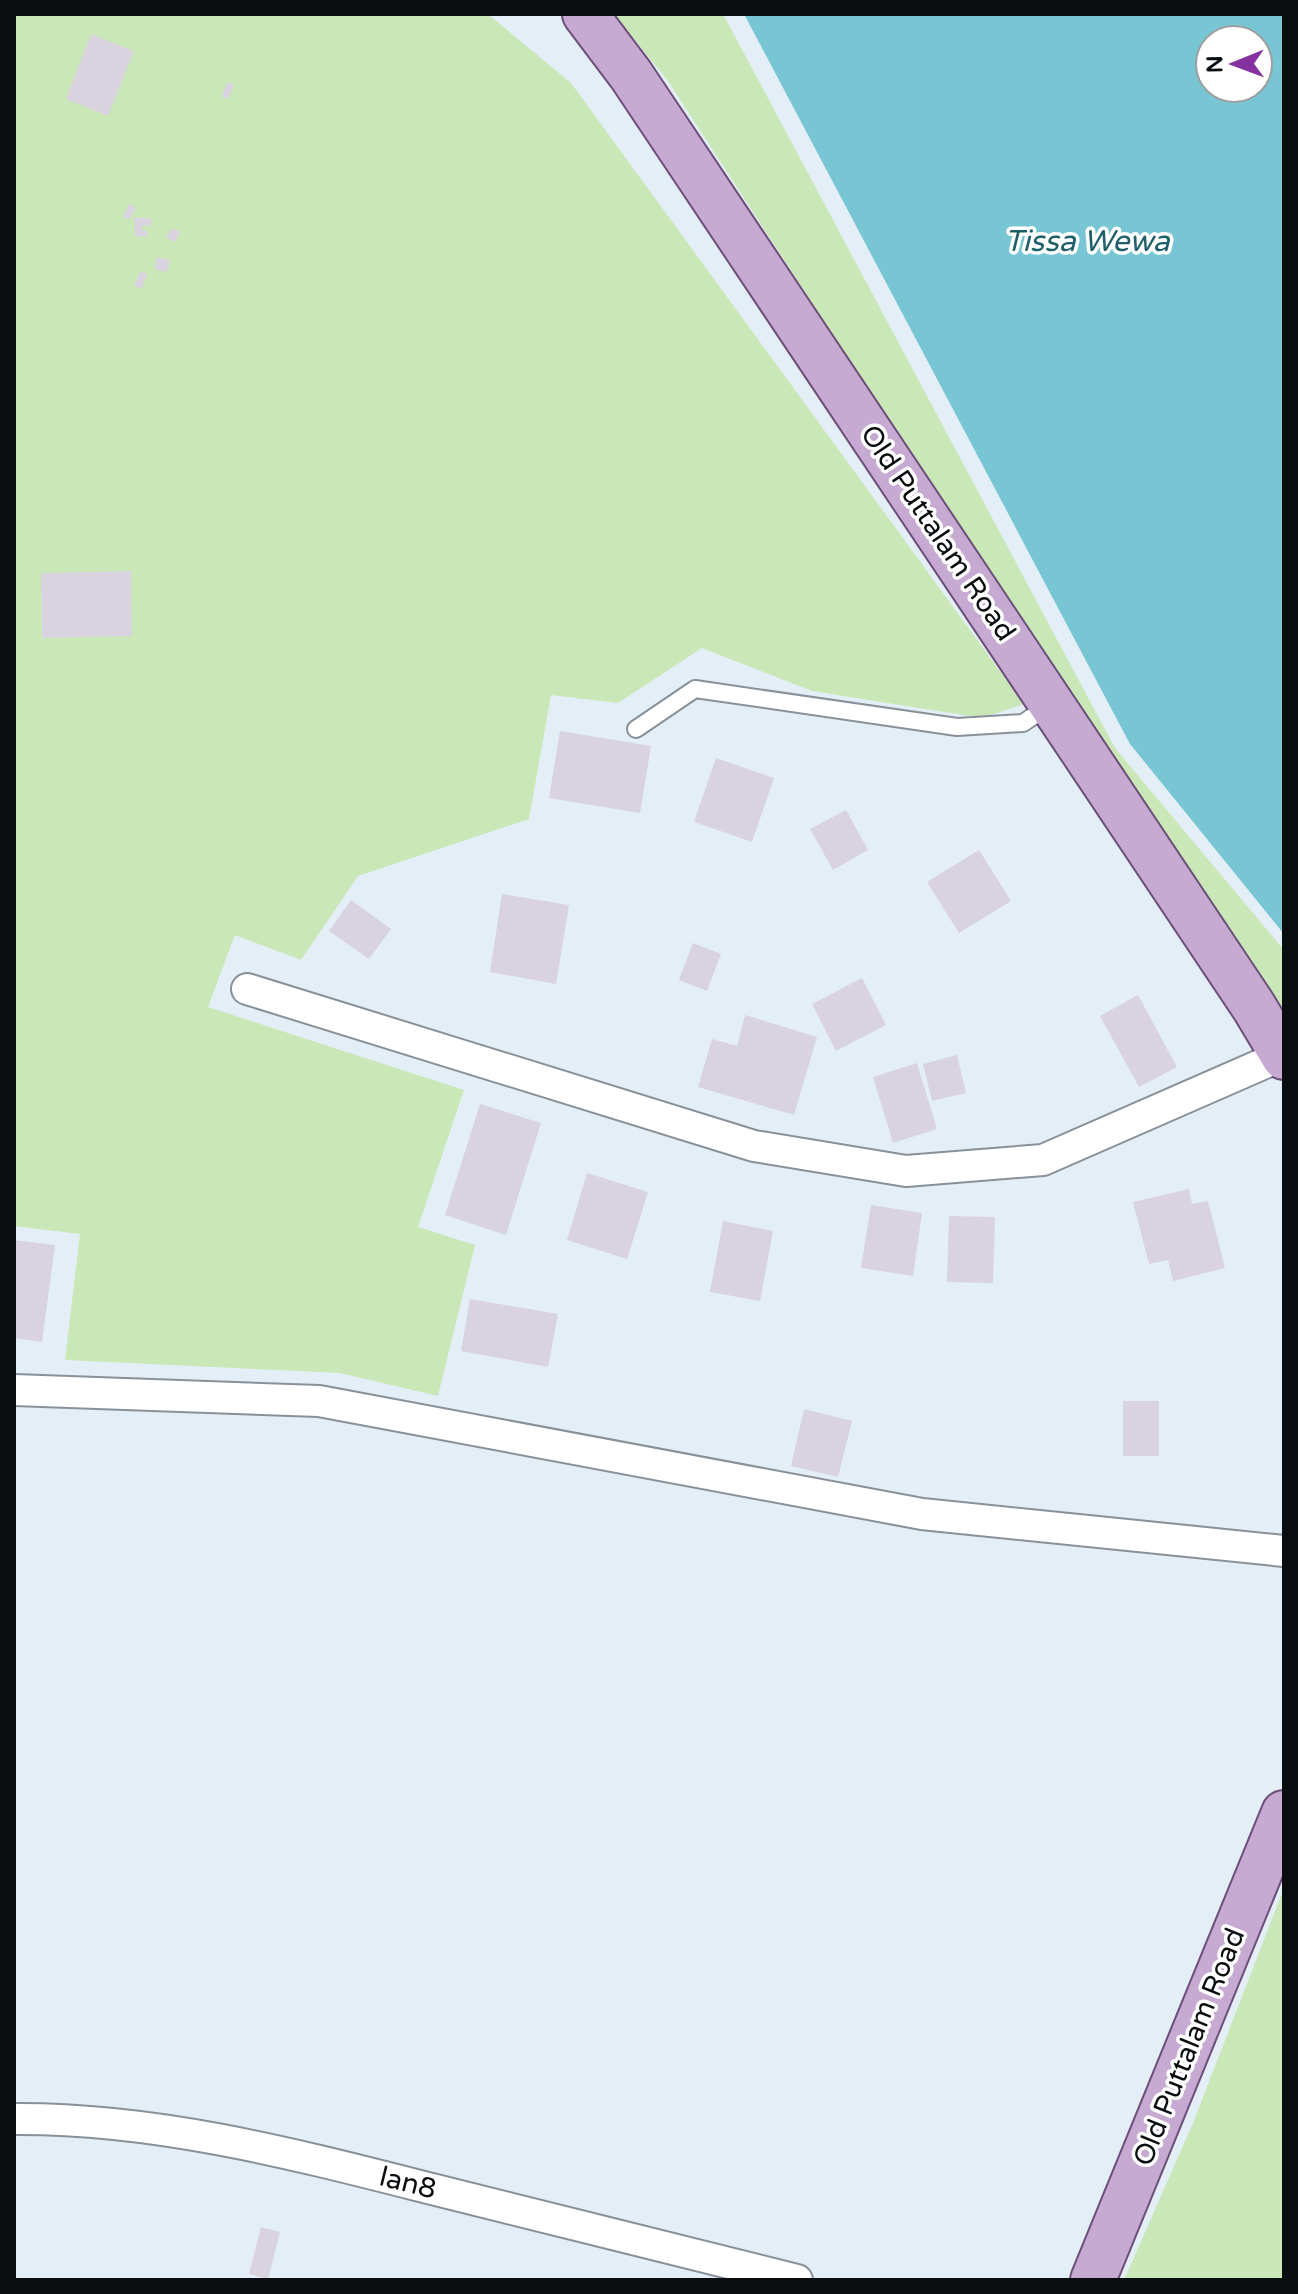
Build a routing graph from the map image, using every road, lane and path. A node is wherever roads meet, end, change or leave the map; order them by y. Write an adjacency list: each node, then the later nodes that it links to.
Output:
1 (585, 14): 2 (main road, Old Puttalam Road)
2 (1052, 704): 3 (lane); 5 (main road, Old Puttalam Road)
3 (636, 729)
4 (247, 989): 5 (street)
5 (1284, 1056)
6 (14, 1390): 7 (street)
7 (1284, 1551)
8 (1284, 1813): 11 (main road, Old Puttalam Road)
9 (14, 2119): 10 (street, lan8)
10 (797, 2280)
11 (1093, 2280)

